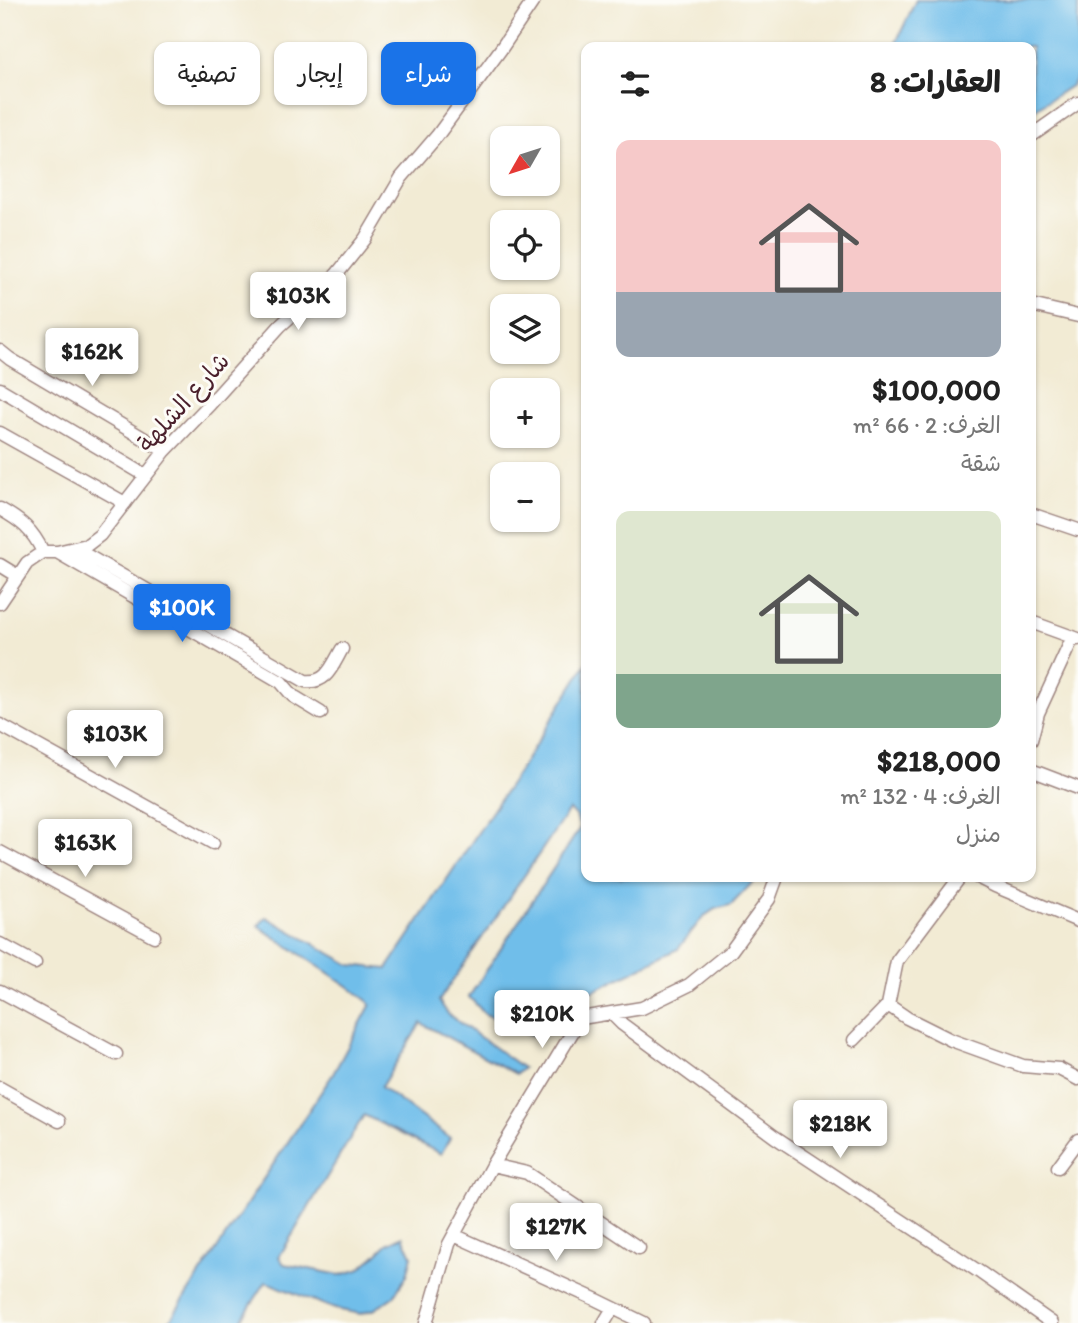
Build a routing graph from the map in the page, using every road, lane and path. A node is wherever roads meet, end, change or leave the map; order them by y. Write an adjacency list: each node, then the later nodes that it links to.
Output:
1 (534, 0): 9 (street, شارع الشلهة)
2 (1078, 103): 3 (street)
3 (1036, 132)
4 (1036, 306): 5 (street)
5 (1078, 316)
6 (0, 351): 9 (street)
7 (0, 389): 10 (street)
8 (0, 433): 11 (street)
9 (164, 451): 10 (street, شارع الشلهة)
10 (145, 475): 11 (street, شارع الشلهة)
11 (125, 503): 15 (street, شارع الشلهة)
12 (0, 509): 16 (street)
13 (1036, 516): 14 (street)
14 (1078, 530)
15 (74, 548): 17 (street, شارع الشلهة); 23 (street)
16 (43, 552): 17 (street, شارع الشلهة); 19 (street)
17 (57, 552): 24 (street)
18 (0, 565): 19 (street)
19 (18, 576): 20 (street)
20 (0, 603)
21 (1036, 624): 22 (street)
22 (1075, 638): 25 (street)
23 (342, 649)
24 (321, 713)
25 (1036, 719)
26 (0, 725): 29 (street)
27 (1036, 772): 28 (street)
28 (1078, 788)
29 (213, 843)
30 (0, 852): 35 (street)
31 (775, 882): 40 (street)
32 (956, 882): 39 (street)
33 (998, 882): 34 (street)
34 (1077, 919)
35 (154, 936)
36 (0, 944): 37 (street)
37 (35, 963)
38 (0, 991): 42 (street)
39 (888, 1005): 41 (street); 43 (street)
40 (612, 1014): 47 (street); 55 (street)
41 (854, 1040)
42 (116, 1054)
43 (1078, 1079)
44 (0, 1088): 45 (street)
45 (59, 1121)
46 (1078, 1140): 48 (street)
47 (492, 1165): 49 (street); 50 (street)
48 (1058, 1167)
49 (454, 1235): 51 (street); 52 (street)
50 (639, 1248)
51 (613, 1308): 53 (street); 54 (street)
52 (426, 1323)
53 (604, 1323)
54 (643, 1323)
55 (1052, 1323)

